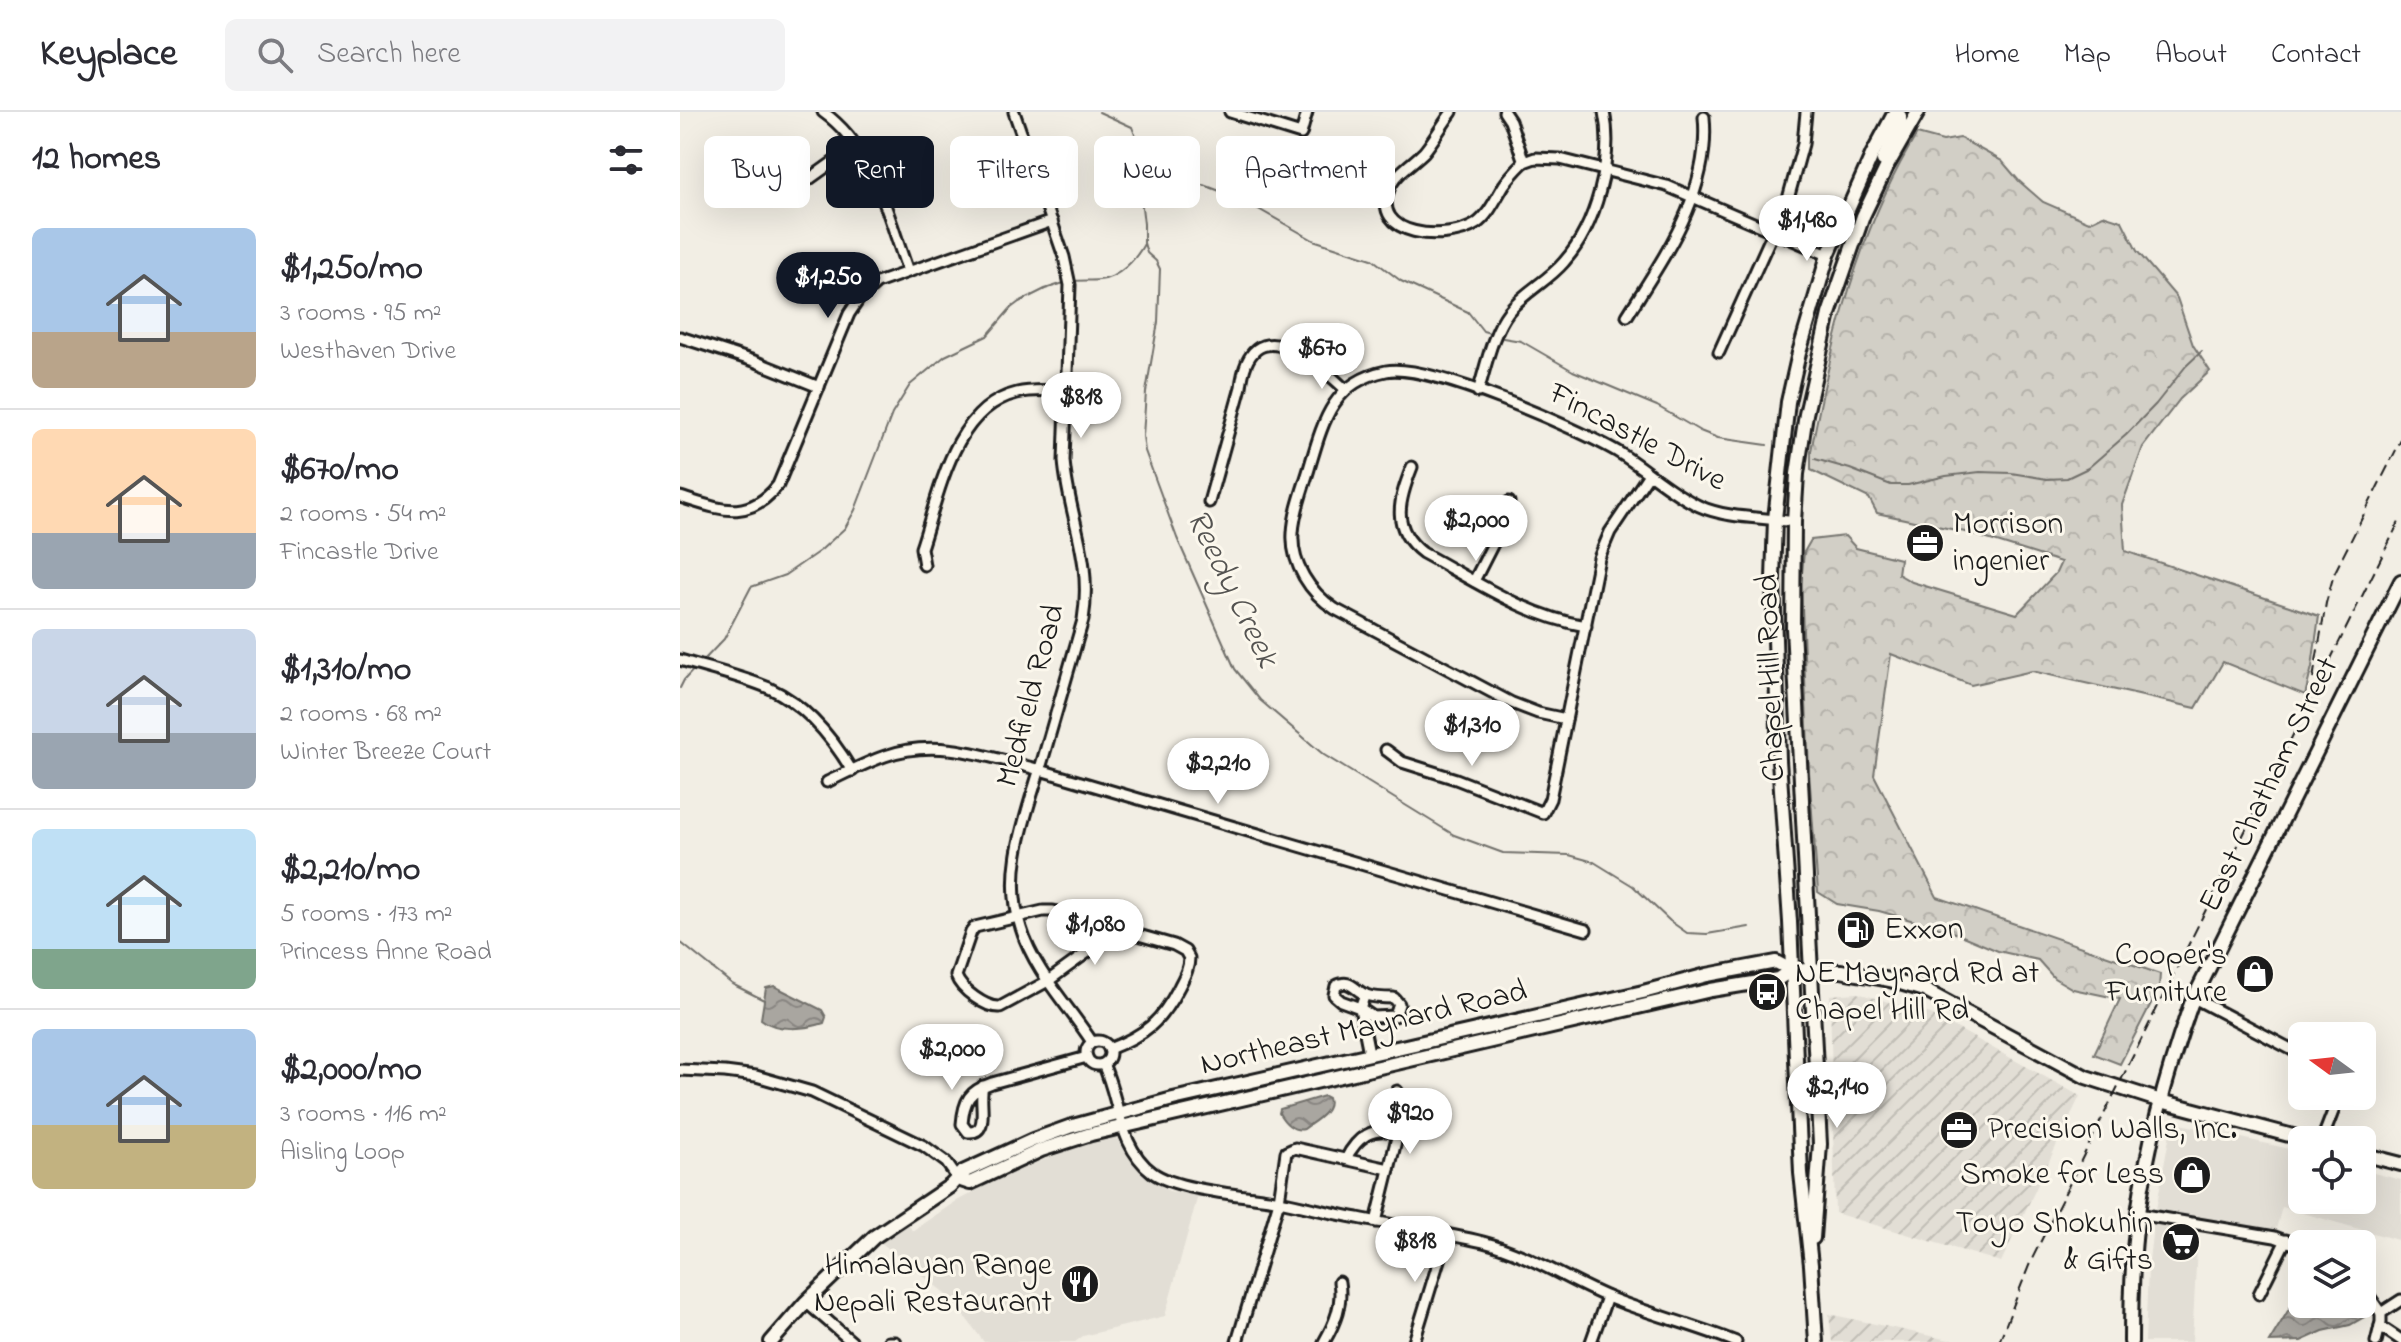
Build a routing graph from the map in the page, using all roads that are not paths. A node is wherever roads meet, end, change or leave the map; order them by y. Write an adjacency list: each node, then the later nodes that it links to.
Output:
1 (823, 112): 12 (street)
2 (1014, 112): 18 (street, Medfield Road)
3 (1230, 112): 4 (street)
4 (1307, 112)
5 (1452, 112): 13 (street)
6 (1504, 112): 13 (street)
7 (1604, 112): 14 (street)
8 (1806, 112): 19 (street)
9 (1896, 112): 15 (main road); 20 (main road, Chapel Hill Road)
10 (1914, 114): 15 (main road, Chapel Hill Road)
11 (1704, 117): 16 (street)
12 (849, 136)
13 (1524, 162): 14 (street)
14 (1605, 170): 16 (street); 28 (street)
15 (1874, 194): 35 (main road, Chapel Hill Road)
16 (1695, 196): 19 (street); 22 (street)
17 (885, 208): 21 (street)
18 (1052, 221): 21 (street); 27 (street, Medfield Road)
19 (1775, 231): 20 (street); 24 (street)
20 (1828, 255): 34 (main road, Chapel Hill Road)
21 (908, 271): 25 (street)
22 (1627, 316)
23 (680, 337): 25 (street)
24 (1719, 352)
25 (819, 387): 31 (street)
26 (1345, 389): 28 (street, Fincastle Drive); 32 (street); 41 (street)
27 (1066, 391): 36 (street); 43 (street, Medfield Road)
28 (1478, 392): 30 (street, Fincastle Drive)
29 (1412, 467): 37 (street)
30 (1649, 474): 34 (street, Fincastle Drive); 39 (street)
31 (680, 497)
32 (1209, 502)
33 (1509, 502): 37 (street)
34 (1775, 519): 35 (street, Fincastle Drive); 49 (main road, Chapel Hill Road)
35 (1794, 522): 50 (main road, Chapel Hill Road)
36 (924, 565)
37 (1474, 581): 39 (street)
38 (2401, 581): 53 (main road, East Chatham Street)
39 (1586, 626): 41 (street)
40 (680, 660): 44 (street)
41 (1566, 719): 42 (street)
42 (1386, 750)
43 (1040, 770): 44 (street); 46 (street, Medfield Road); 48 (street)
44 (852, 771): 45 (street)
45 (827, 782)
46 (1017, 916): 47 (street); 51 (street, Medfield Road); 51 (street)
47 (1102, 924): 51 (street); 57 (street)
48 (1586, 930)
49 (1791, 970): 50 (main road, Northeast Maynard Road); 58 (main road, Northeast Maynard Road); 66 (main road, Northeast Maynard Road); 79 (main road, Chapel Hill Road)
50 (1811, 971): 64 (main road, Northeast Maynard Road); 79 (main road, Chapel Hill Road)
51 (1048, 981): 55 (street, Medfield Road)
52 (1365, 994): 54 (street); 54 (street); 54 (street)
53 (2194, 998): 56 (street); 64 (main road, East Chatham Street)
54 (1360, 1008): 58 (street)
55 (1092, 1042): 57 (street); 59 (street)
56 (2288, 1048)
57 (1109, 1049): 60 (street)
58 (1369, 1053): 65 (main road, Northeast Maynard Road)
59 (1087, 1057): 60 (street); 62 (street)
60 (1103, 1064): 65 (street)
61 (680, 1070): 73 (street)
62 (983, 1086): 62 (street)
63 (1397, 1091): 67 (street)
64 (2161, 1101): 68 (main road, Northeast Maynard Road); 75 (main road, East Chatham Street)
65 (1119, 1112): 66 (street); 73 (main road, Northeast Maynard Road)
66 (1122, 1127): 73 (main road, Northeast Maynard Road); 74 (street)
67 (1398, 1134): 70 (street); 72 (street)
68 (2288, 1135)
69 (2376, 1158): 71 (main road)
70 (1346, 1159): 72 (street); 74 (street)
71 (2401, 1164)
72 (1389, 1169): 76 (street)
73 (958, 1179): 84 (main road, Northeast Maynard Road)
74 (1279, 1201): 76 (street); 94 (street)
75 (2138, 1214): 78 (street); 99 (main road, East Chatham Street)
76 (1376, 1222): 77 (street)
77 (1447, 1234): 82 (street); 96 (street)
78 (2286, 1240): 81 (street)
79 (1811, 1265): 89 (main road, Chapel Hill Road)
80 (1339, 1282): 95 (street)
81 (2259, 1294)
82 (1607, 1297): 97 (street); 98 (street)
83 (2401, 1300): 86 (street)
84 (806, 1302): 90 (main road, Northeast Maynard Road); 91 (street)
85 (2376, 1306): 86 (street)
86 (2381, 1313): 87 (street)
87 (2380, 1326): 88 (street); 100 (street)
88 (2401, 1340)
89 (1816, 1341)
90 (771, 1342)
91 (852, 1342)
92 (888, 1342): 93 (street)
93 (895, 1342)
94 (1237, 1342)
95 (1324, 1342)
96 (1414, 1342)
97 (1591, 1342)
98 (1736, 1342)
99 (2131, 1342)
100 (2376, 1342)

